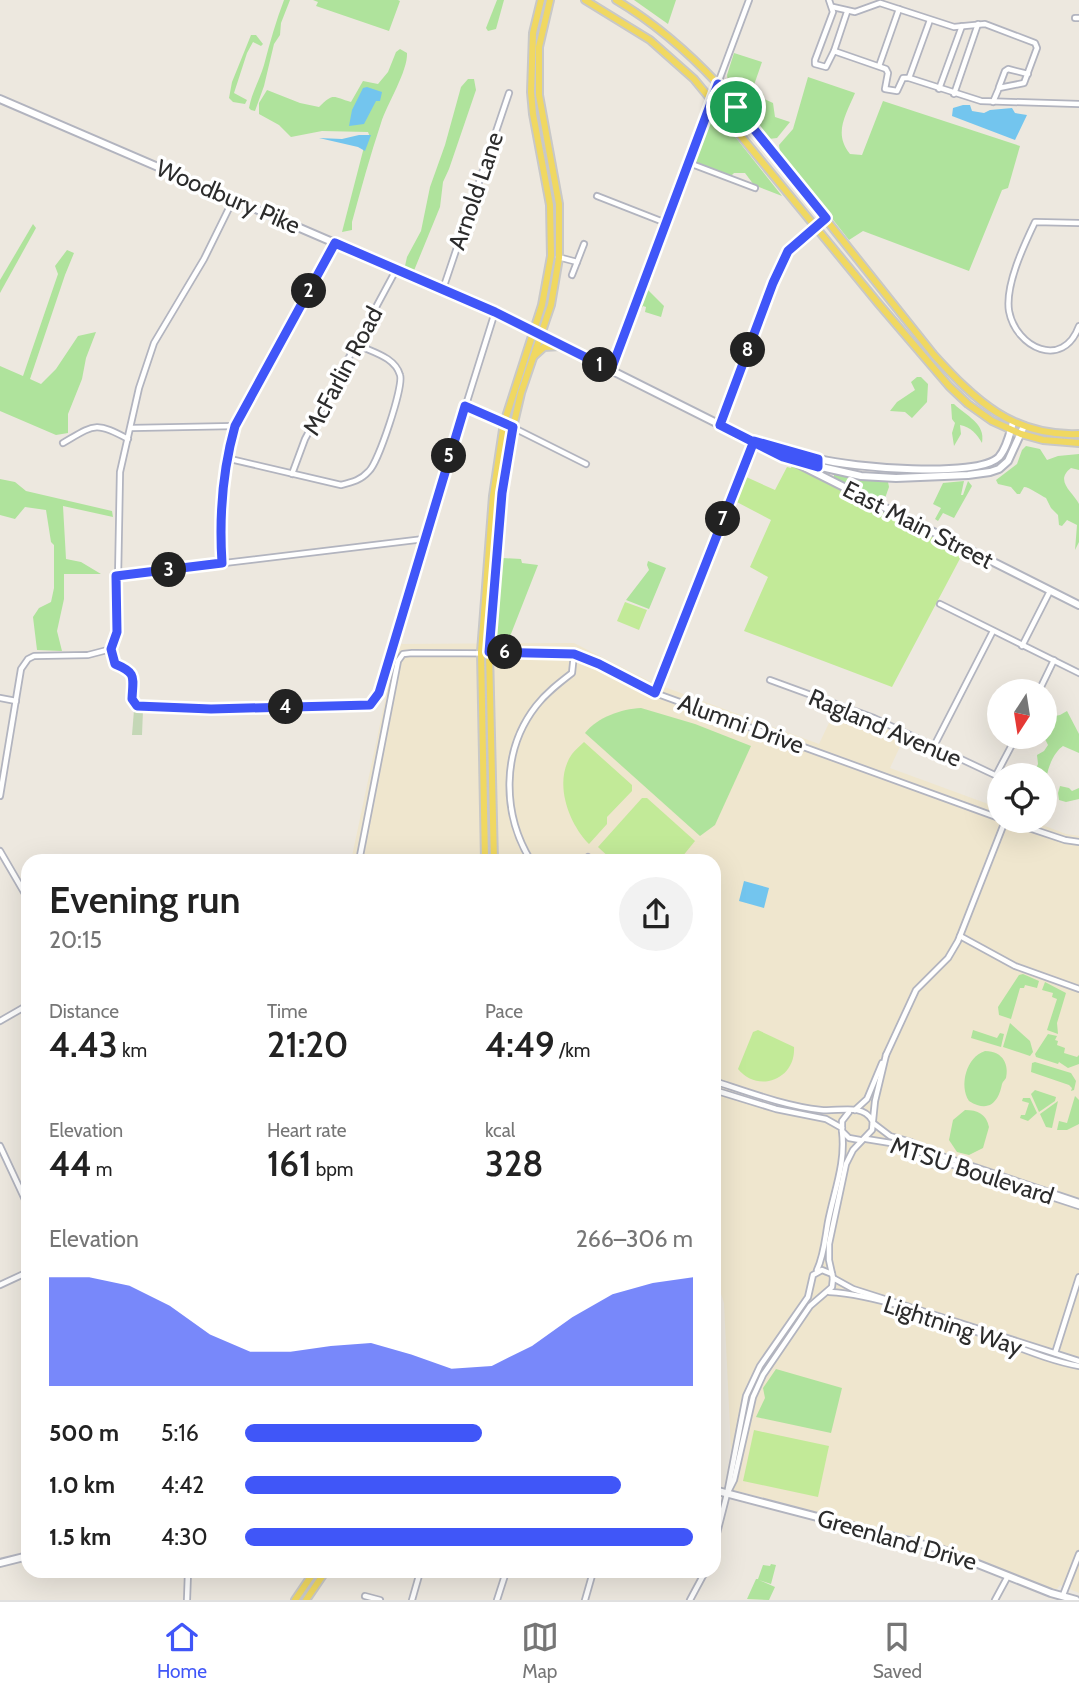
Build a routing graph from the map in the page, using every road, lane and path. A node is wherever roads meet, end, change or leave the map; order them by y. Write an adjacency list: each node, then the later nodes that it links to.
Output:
1 (541, 0): 39 (main road)
2 (550, 0): 40 (main road)
3 (585, 0): 26 (main road)
4 (616, 0): 20 (main road)
5 (749, 0): 20 (street)
6 (830, 0): 9 (street)
7 (863, 0): 10 (street)
8 (880, 2): 10 (street); 11 (street)
9 (832, 7): 12 (street); 16 (street)
10 (866, 8): 12 (street)
11 (899, 9): 13 (street); 17 (street)
12 (847, 11): 16 (street)
13 (930, 20): 15 (street); 19 (street)
14 (978, 24): 15 (street); 18 (street); 24 (street)
15 (962, 26): 22 (street)
16 (834, 51): 17 (street)
17 (879, 66): 19 (street)
18 (1028, 74): 21 (street); 21 (street)
19 (909, 78): 22 (street)
20 (718, 84): 26 (street); 33 (main road)
21 (999, 88): 27 (street)
22 (939, 89): 24 (street)
23 (509, 93): 44 (street, Arnold Lane)
24 (954, 94): 27 (street)
25 (0, 99): 32 (street, Woodbury Pike)
26 (712, 100): 29 (street); 36 (main road)
27 (993, 102): 28 (street)
28 (1079, 104)
29 (689, 163): 30 (street); 35 (street)
30 (755, 188)
31 (597, 196): 35 (street)
32 (233, 199): 37 (street, Woodbury Pike); 60 (street)
33 (826, 218): 36 (street); 54 (main road)
34 (1079, 222): 46 (street)
35 (666, 223): 52 (street)
36 (816, 228): 56 (street); 61 (main road)
37 (335, 243): 42 (street, Woodbury Pike); 57 (street)
38 (584, 244): 41 (street)
39 (551, 256): 40 (street); 47 (main road)
40 (559, 258): 41 (street); 48 (main road)
41 (578, 262): 43 (street)
42 (396, 270): 44 (street, Woodbury Pike); 49 (street, McFarlin Road)
43 (572, 275)
44 (443, 289): 45 (street, Woodbury Pike)
45 (495, 312): 47 (street, Woodbury Pike); 53 (street)
46 (1079, 326)
47 (533, 333): 48 (street, East Main Street); 55 (main road)
48 (540, 336): 50 (street, East Main Street); 51 (main road)
49 (358, 345): 73 (street, McFarlin Road); 73 (street)
50 (560, 346): 51 (main road); 52 (street, East Main Street)
51 (533, 357): 59 (main road)
52 (611, 370): 56 (street, East Main Street)
53 (465, 406): 55 (street); 75 (street)
54 (1013, 422): 58 (main road); 61 (street)
55 (504, 423): 59 (street); 84 (main road)
56 (720, 425): 65 (street, East Main Street)
57 (235, 426): 60 (street); 69 (street)
58 (1024, 426): 62 (street); 63 (main road)
59 (513, 427): 72 (street); 85 (main road)
60 (131, 428): 64 (street)
61 (1011, 430): 62 (main road); 71 (street)
62 (1021, 434): 67 (main road); 71 (street)
63 (1079, 434)
64 (128, 439): 66 (street); 77 (street)
65 (754, 441): 68 (street, East Main Street); 91 (street)
66 (63, 443)
67 (1079, 443)
68 (761, 444): 70 (street, East Main Street); 71 (street)
69 (226, 458): 73 (street); 76 (street)
70 (792, 461): 71 (street); 74 (street, East Main Street)
71 (818, 463): 74 (street)
72 (586, 464)
73 (292, 474)
74 (835, 482): 78 (street, East Main Street)
75 (424, 539): 76 (street); 83 (street)
76 (222, 563): 77 (street)
77 (116, 576): 83 (street)
78 (1050, 591): 80 (street, East Main Street); 82 (street)
79 (940, 604): 81 (street)
80 (1079, 605)
81 (993, 631): 82 (street); 94 (street)
82 (1022, 646): 87 (street)
83 (111, 649): 93 (street)
84 (481, 652): 85 (street, Alumni Drive); 102 (street, Alumni Drive); 103 (main road)
85 (489, 652): 86 (street, Alumni Drive); 104 (main road)
86 (574, 654): 91 (street, Alumni Drive); 105 (street)
87 (1054, 660): 88 (street); 89 (street)
88 (1079, 673)
89 (1045, 679)
90 (770, 680): 94 (street, Ragland Avenue)
91 (655, 693): 97 (street, Alumni Drive)
92 (0, 698): 93 (street)
93 (16, 701): 96 (street)
94 (934, 746): 95 (street, Ragland Avenue)
95 (987, 773)
96 (0, 796)
97 (987, 814)
98 (1002, 833): 107 (street)
99 (1044, 833): 100 (street)
100 (1079, 842)
101 (0, 851): 106 (street)
102 (360, 854)
103 (485, 854)
104 (494, 854)
105 (526, 854)
106 (21, 888)
107 (960, 936): 108 (street); 111 (street)
108 (1079, 989)
109 (21, 1008): 110 (street)
110 (0, 1021)
111 (886, 1055): 114 (street); 115 (street)
112 (721, 1083): 114 (street)
113 (721, 1092): 116 (street)
114 (854, 1110): 115 (street); 116 (street)
115 (872, 1121): 117 (street); 120 (street, MTSU Boulevard)
116 (842, 1130): 117 (street); 121 (street)
117 (864, 1139): 120 (street, MTSU Boulevard); 123 (street)
118 (0, 1146): 119 (street)
119 (21, 1191)
120 (1079, 1204)
121 (816, 1272): 123 (street); 125 (street)
122 (21, 1275): 126 (street)
123 (833, 1276): 127 (street); 128 (street, Lightning Way)
124 (1079, 1277): 128 (street)
125 (811, 1281): 127 (street); 131 (street)
126 (0, 1285)
127 (826, 1292): 129 (street, Lightning Way); 131 (street)
128 (1055, 1353): 129 (street, Lightning Way)
129 (1079, 1363)
130 (721, 1492): 131 (street, Greenland Drive)
131 (727, 1494): 132 (street); 136 (street, Greenland Drive)
132 (721, 1518)
133 (1079, 1554): 144 (street)
134 (21, 1558): 135 (street)
135 (0, 1563)
136 (1009, 1575): 144 (street, Greenland Drive); 154 (street)
137 (188, 1578): 146 (street)
138 (310, 1578): 147 (main road)
139 (321, 1578): 148 (main road)
140 (418, 1578): 150 (street)
141 (504, 1578): 151 (street)
142 (591, 1578): 152 (street)
143 (702, 1578): 153 (street)
144 (1063, 1595): 155 (street, Greenland Drive)
145 (365, 1596): 149 (street)
146 (187, 1600)
147 (295, 1600)
148 (306, 1600)
149 (380, 1600)
150 (412, 1600)
151 (497, 1600)
152 (585, 1600)
153 (690, 1600)
154 (995, 1600)
155 (1076, 1600)

